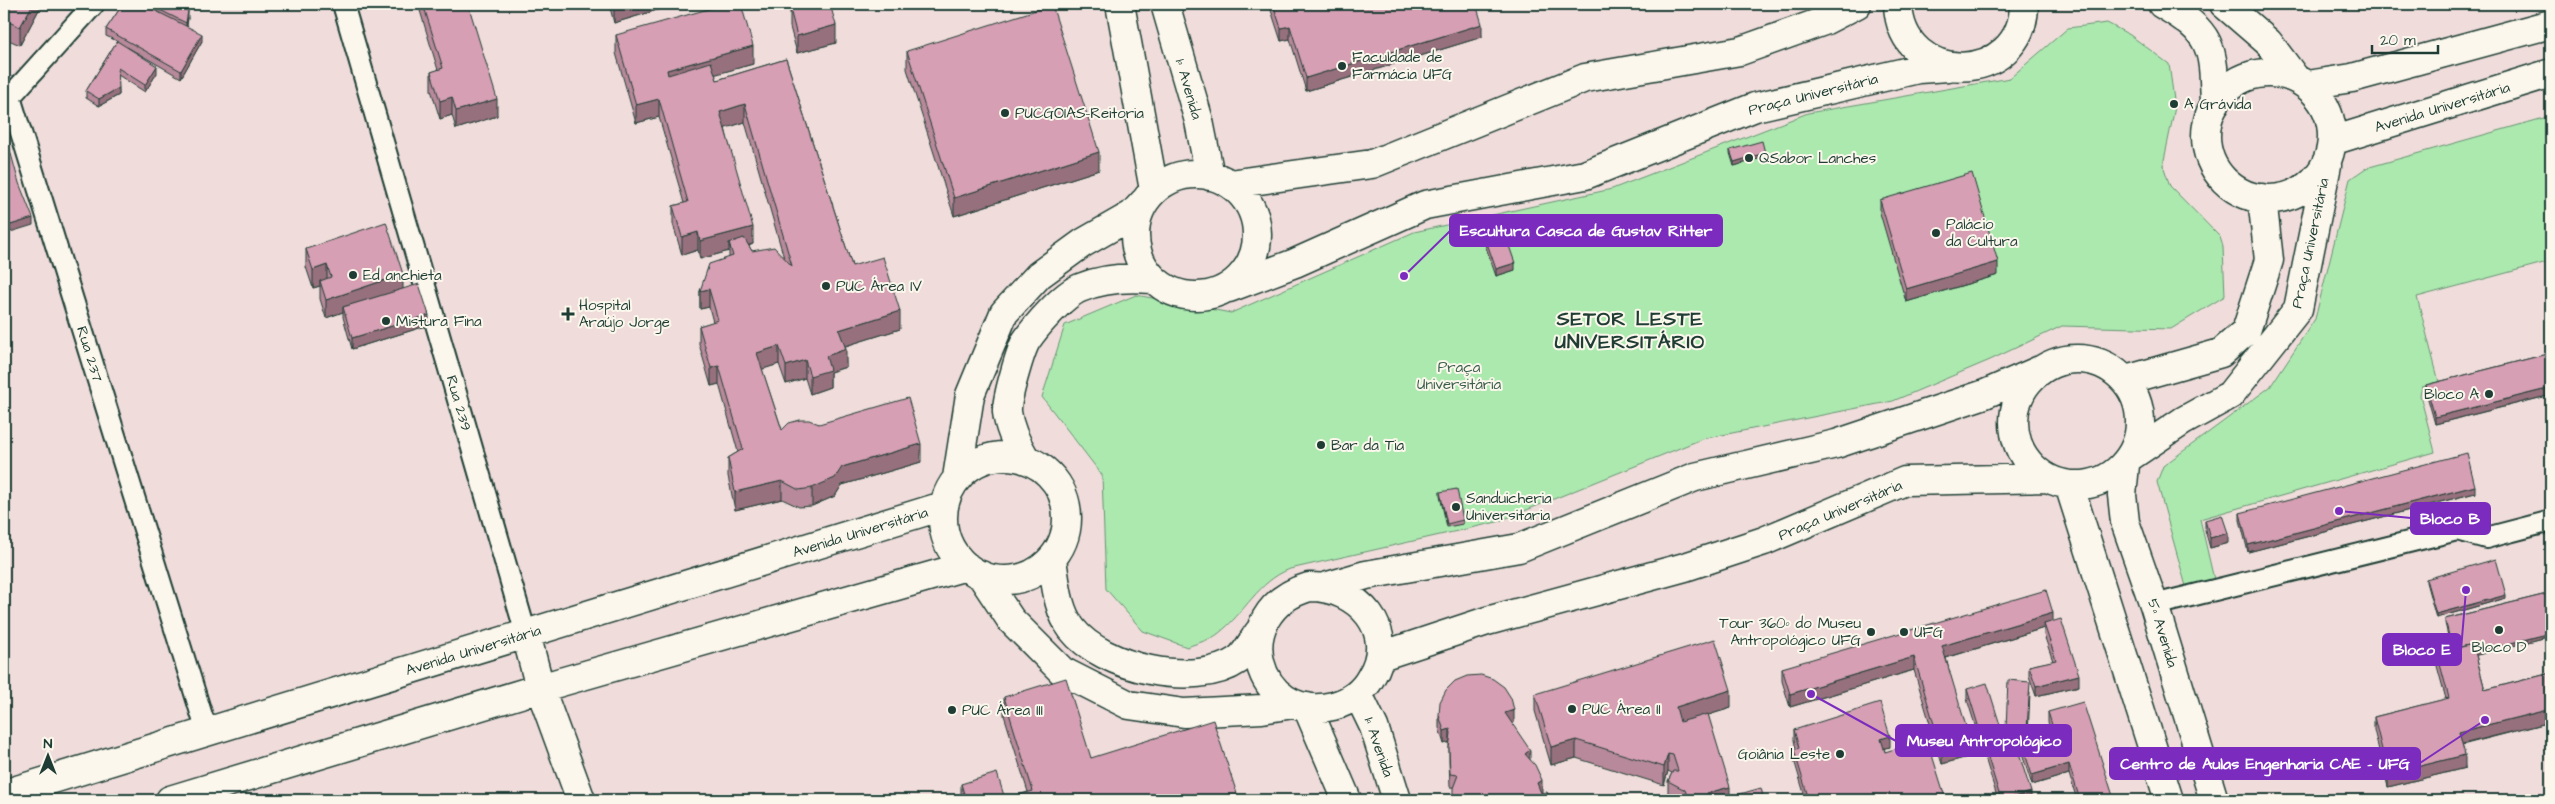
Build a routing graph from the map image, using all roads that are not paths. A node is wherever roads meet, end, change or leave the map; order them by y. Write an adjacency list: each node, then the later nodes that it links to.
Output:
1 (94, 4): 15 (street, Rua 237)
2 (344, 4): 36 (street, Rua 239)
3 (1120, 4): 19 (main road)
4 (1165, 4): 18 (main road, 1ª Avenida)
5 (1857, 4): 18 (main road)
6 (1898, 4): 12 (main road)
7 (2042, 4): 10 (main road)
8 (2162, 4): 16 (main road)
9 (2224, 4): 14 (main road)
10 (2022, 14): 12 (main road, Praça Universitária)
11 (2551, 24): 14 (main road)
12 (1948, 67): 22 (main road, Praça Universitária)
13 (2551, 73): 17 (main road, Avenida Universitária)
14 (2301, 82): 16 (main road); 17 (main road)
15 (7, 96): 41 (street, Rua 237)
16 (2215, 104): 20 (main road)
17 (2330, 152): 20 (main road); 26 (main road, Praça Universitária)
18 (1220, 180): 19 (main road); 22 (main road)
19 (1154, 191): 21 (main road); 27 (main road)
20 (2262, 198): 24 (main road)
21 (1152, 279): 22 (main road); 25 (main road)
22 (1229, 288)
23 (2040, 370): 24 (main road); 28 (main road); 33 (main road)
24 (2126, 380): 26 (main road)
25 (1025, 458): 27 (main road); 31 (main road)
26 (2128, 461): 28 (main road); 34 (main road, 5ª Avenida)
27 (957, 478): 29 (main road)
28 (2058, 482): 37 (main road, Praça Universitária); 48 (main road)
29 (943, 506): 32 (main road); 36 (main road, Avenida Universitária)
30 (2551, 521): 34 (street)
31 (1052, 560): 32 (main road); 35 (main road)
32 (974, 570): 38 (main road); 40 (main road)
33 (1325, 587): 35 (main road); 37 (main road)
34 (2154, 605): 49 (main road, 5ª Avenida)
35 (1259, 632): 40 (main road)
36 (526, 634): 38 (main road, Rua 239); 41 (main road, Avenida Universitária)
37 (1381, 656): 39 (main road)
38 (540, 688): 42 (main road); 45 (main road, Rua 239)
39 (1358, 694): 40 (main road); 47 (main road, 1ª Avenida)
40 (1300, 706): 46 (main road)
41 (207, 732): 43 (main road, Avenida Universitária)
42 (225, 792): 44 (main road)
43 (4, 794)
44 (170, 800)
45 (581, 800)
46 (1347, 800)
47 (1397, 800)
48 (2169, 800)
49 (2214, 800)

